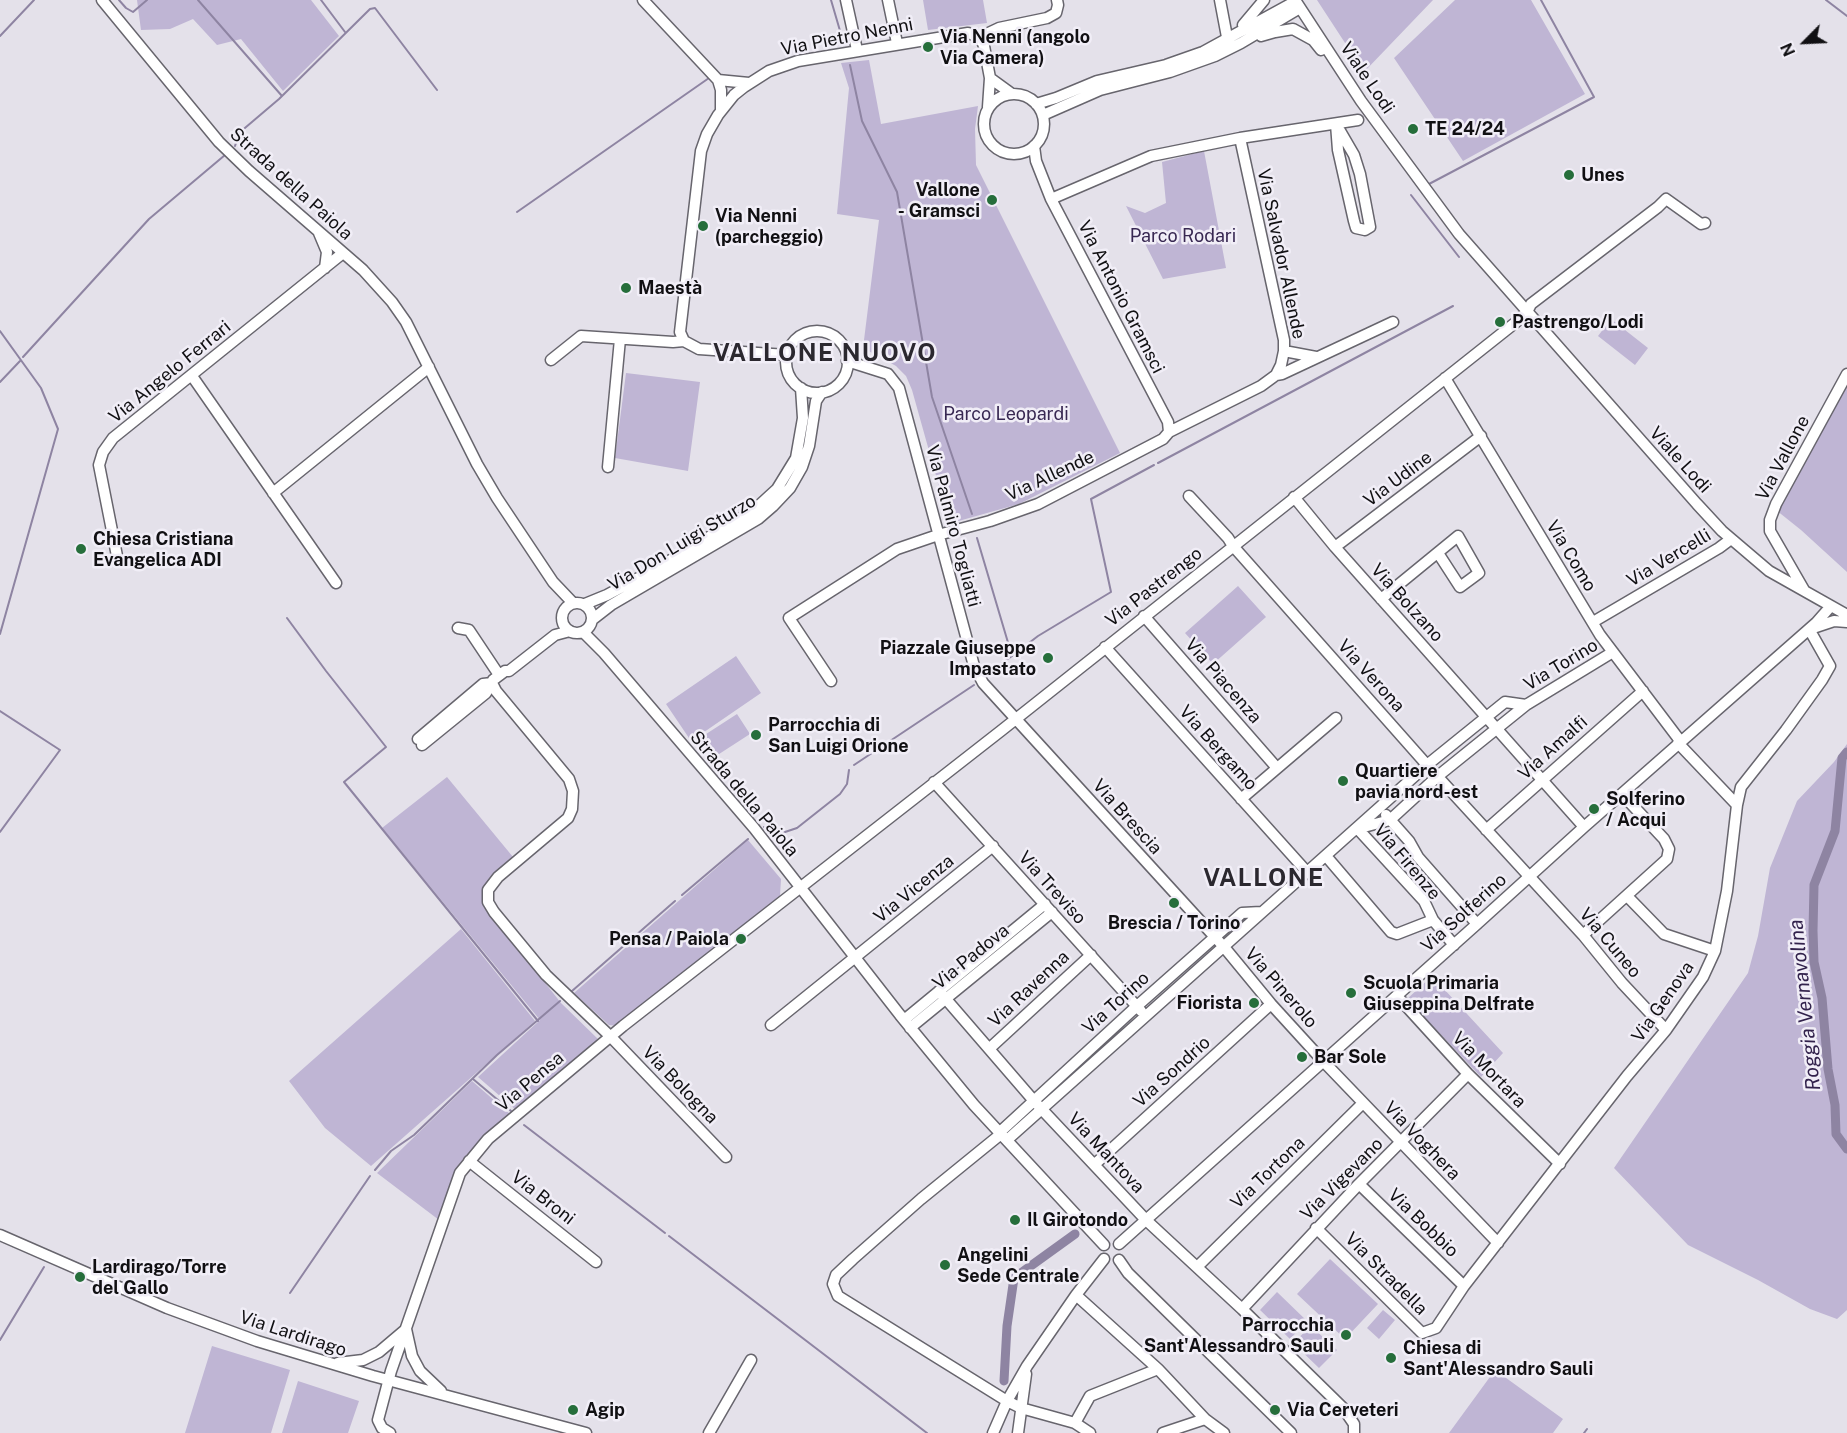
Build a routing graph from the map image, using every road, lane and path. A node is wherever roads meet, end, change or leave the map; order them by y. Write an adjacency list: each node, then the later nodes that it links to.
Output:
1 (102, 0): 31 (street, Strada della Paiola)
2 (643, 0): 15 (street)
3 (846, 0): 13 (street)
4 (888, 0): 11 (street)
5 (1057, 0): 10 (street, Via Pietro Nenni)
6 (1220, 0): 9 (street)
7 (1264, 0): 9 (street)
8 (1297, 3): 9 (street); 12 (street); 18 (street, Viale Lodi)
9 (1232, 35): 19 (street)
10 (980, 38): 11 (street, Via Pietro Nenni); 14 (street)
11 (896, 40): 13 (street, Via Pietro Nenni)
12 (1241, 43): 18 (street); 22 (street)
13 (857, 50): 16 (street, Via Pietro Nenni)
14 (990, 78): 17 (street); 20 (street)
15 (718, 80): 16 (street); 21 (street)
16 (749, 83): 21 (street, Via Pietro Nenni)
17 (1012, 94): 19 (street); 20 (street)
18 (1361, 101): 34 (street, Viale Lodi)
19 (1036, 104): 22 (street)
20 (988, 107): 27 (street)
21 (721, 111): 37 (street, Via Pietro Nenni)
22 (1043, 115): 26 (street)
23 (1358, 120): 24 (street)
24 (1336, 124): 24 (street); 25 (street)
25 (1240, 138): 29 (street); 38 (street, Via Salvador Allende)
26 (1034, 146): 27 (street); 28 (street, Via Antonio Gramsci)
27 (1019, 154): 28 (street, Via Antonio Gramsci)
28 (1043, 177): 29 (street, Via Antonio Gramsci)
29 (1051, 199): 50 (street, Via Antonio Gramsci)
30 (1705, 223): 34 (street)
31 (318, 230): 32 (street, Strada della Paiola); 33 (street)
32 (343, 253): 33 (street, Via Angelo Ferrari); 43 (street, Strada della Paiola)
33 (325, 268): 46 (street, Via Angelo Ferrari)
34 (1527, 312): 47 (street, Via Pastrengo); 57 (street, Viale Lodi)
35 (1394, 322): 40 (street, Via Salvador Allende)
36 (620, 339): 37 (street); 41 (street); 52 (street)
37 (684, 341): 39 (street)
38 (1284, 351): 40 (street); 45 (street, Via Salvador Allende)
39 (787, 355): 42 (street); 48 (street)
40 (1316, 358): 45 (street, Via Salvador Allende)
41 (551, 360)
42 (847, 360): 49 (street); 56 (street, Via Palmiro Togliatti)
43 (429, 367): 53 (street); 67 (street, Strada della Paiola)
44 (1847, 374): 63 (street, Via Vallone)
45 (1276, 375): 50 (street, Via Salvador Allende)
46 (192, 376): 53 (street); 61 (street, Via Angelo Ferrari)
47 (1445, 378): 51 (street, Via Como); 55 (street, Via Pastrengo)
48 (801, 388): 49 (street); 65 (street, Via Don Luigi Sturzo)
49 (822, 392): 70 (street, Via Don Luigi Sturzo)
50 (1169, 432): 56 (street, Via Allende)
51 (1481, 436): 59 (street, Via Udine); 71 (street, Via Como)
52 (608, 466)
53 (273, 493): 62 (street)
54 (1189, 496): 58 (street, Via Verona)
55 (1294, 497): 58 (street, Via Pastrengo); 59 (street, Via Bolzano)
56 (938, 535): 81 (street, Via Allende); 86 (street, Via Palmiro Togliatti)
57 (1731, 539): 63 (street, Viale Lodi); 71 (street, Via Vercelli)
58 (1233, 546): 69 (street, Via Pastrengo); 90 (street, Via Verona)
59 (1335, 547): 64 (street, Via Bolzano)
60 (1438, 553): 60 (street); 64 (street)
61 (117, 556)
62 (336, 583)
63 (1804, 590): 66 (street, Viale Lodi)
64 (1381, 598): 84 (street, Via Bolzano)
65 (585, 604): 67 (street); 70 (street)
66 (1831, 606): 68 (street, Viale Lodi); 74 (street, Via Solferino)
67 (566, 610): 75 (street); 80 (street)
68 (1847, 615)
69 (1144, 616): 77 (street, Via Pastrengo); 91 (street, Via Piacenza)
70 (592, 621): 76 (street); 79 (street, Strada della Paiola)
71 (1593, 622): 78 (street, Via Como)
72 (1847, 622): 74 (street)
73 (458, 628): 80 (street)
74 (1809, 629): 89 (street, Via Solferino); 97 (street, Via Genova)
75 (570, 631): 76 (street); 80 (street)
76 (583, 632): 79 (street, Strada della Paiola)
77 (1105, 646): 86 (street, Via Pastrengo); 96 (street, Via Bergamo)
78 (1613, 652): 82 (street, Via Como); 83 (street, Via Torino)
79 (604, 653): 107 (street, Strada della Paiola)
80 (499, 676): 88 (street); 128 (street, Via Bologna)
81 (831, 681)
82 (1642, 691): 89 (street, Via Como); 93 (street, Via Amalfi)
83 (1526, 705): 84 (street, Via Torino); 87 (street, Via Torino)
84 (1486, 716): 87 (street, Via Bolzano); 90 (street, Via Torino)
85 (1336, 718): 91 (street)
86 (1014, 719): 94 (street, Via Pastrengo); 114 (street, Via Brescia)
87 (1497, 728): 92 (street, Via Torino); 93 (street, Via Bolzano)
88 (420, 742)
89 (1680, 743): 95 (street, Via Solferino); 97 (street, Via Como)
90 (1427, 765): 92 (street, Via Verona); 98 (street, Via Torino)
91 (1277, 768): 96 (street)
92 (1438, 776): 99 (street, Via Torino); 102 (street, Via Verona)
93 (1542, 779): 100 (street, Via Bolzano); 102 (street, Via Amalfi)
94 (934, 782): 103 (street, Via Treviso); 107 (street, Via Pastrengo)
95 (1622, 794): 100 (street, Via Solferino); 108 (street)
96 (1241, 799): 105 (street, Via Bergamo)
97 (1737, 805): 117 (street, Via Genova)
98 (1380, 808): 99 (street, Via Firenze); 101 (street, Via Torino)
99 (1390, 820): 101 (street, Via Torino); 112 (street, Via Firenze)
100 (1584, 826): 106 (street, Via Solferino)
101 (1357, 828): 104 (street, Via Torino); 111 (street, Via Firenze)
102 (1486, 830): 106 (street, Via Verona)
103 (993, 846): 109 (street, Via Treviso); 119 (street, Via Vicenza)
104 (1326, 856): 105 (street, Via Torino); 111 (street)
105 (1307, 872): 110 (street, Via Torino)
106 (1530, 876): 112 (street, Via Solferino); 113 (street, Via Cuneo)
107 (800, 887): 119 (street, Strada della Paiola); 128 (street, Via Pensa)
108 (1627, 896): 113 (street); 117 (street)
109 (1048, 908): 118 (street, Via Treviso); 120 (street, Via Padova)
110 (1261, 912): 114 (street, Via Torino); 116 (street, Via Torino)
111 (1433, 920): 115 (street, Via Firenze)
112 (1477, 924): 115 (street, Via Solferino)
113 (1583, 935): 127 (street, Via Cuneo)
114 (1214, 937): 116 (street, Via Pinerolo); 123 (street, Via Torino)
115 (1454, 945): 121 (street, Via Solferino)
116 (1224, 947): 122 (street, Via Pinerolo); 124 (street, Via Torino)
117 (1715, 951): 127 (street, Via Genova)
118 (1091, 955): 123 (street, Via Treviso); 129 (street, Via Ravenna)
119 (855, 958): 125 (street); 126 (street, Strada della Paiola)
120 (943, 995): 126 (street, Via Padova); 129 (street, Via Mantova)
121 (1397, 996): 130 (street, Via Solferino); 131 (street, Via Mortara)
122 (1271, 1004): 130 (street, Via Pinerolo); 138 (street, Via Sondrio)
123 (1137, 1006): 124 (street, Via Treviso); 133 (street, Via Torino)
124 (1146, 1016): 133 (street, Via Torino)
125 (771, 1024)
126 (907, 1024): 134 (street, Strada della Paiola)
127 (1666, 1030): 139 (street, Via Genova)
128 (610, 1036): 136 (street, Via Bologna); 137 (street, Via Pensa)
129 (990, 1048): 133 (street, Via Mantova)
130 (1323, 1061): 132 (street, Via Voghera); 141 (street, Via Solferino)
131 (1468, 1074): 135 (street, Via Vigevano); 139 (street, Via Mortara)
132 (1363, 1103): 135 (street, Via Voghera); 150 (street, Via Tortona)
133 (1038, 1105): 134 (street, Via Torino); 138 (street, Via Mantova)
134 (1002, 1135): 146 (street, Strada della Paiola); 162 (street, Via Torino)
135 (1401, 1143): 140 (street, Via Vigevano); 144 (street, Via Voghera)
136 (726, 1157)
137 (469, 1161): 149 (street, Via Broni); 154 (street, Via Pensa)
138 (1095, 1164): 141 (street, Via Mantova)
139 (1560, 1164): 144 (street, Via Genova)
140 (1359, 1184): 142 (street, Via Vigevano); 151 (street, Via Bobbio)
141 (1146, 1220): 145 (street, Via Solferino); 150 (street, Via Mantova)
142 (1317, 1228): 153 (street, Via Vigevano); 155 (street, Via Stradella)
143 (0, 1235): 157 (street, Via Lardirago)
144 (1497, 1243): 151 (street, Via Genova)
145 (1119, 1244): 146 (street); 148 (street)
146 (1104, 1245): 147 (street)
147 (1104, 1259): 148 (street); 152 (street)
148 (1119, 1260): 175 (street)
149 (596, 1262)
150 (1197, 1267): 153 (street, Via Mantova)
151 (1464, 1286): 155 (street, Via Genova)
152 (1076, 1294): 158 (street); 159 (street)
153 (1242, 1309): 176 (street, Via Mantova)
154 (406, 1328): 157 (street); 160 (street, Via Pensa); 161 (street)
155 (1436, 1328)
156 (751, 1360): 169 (street)
157 (331, 1364): 160 (street, Via Lardirago)
158 (1027, 1366): 162 (street); 163 (street)
159 (1158, 1369): 164 (street); 165 (street)
160 (389, 1380): 161 (street, Via Lardirago); 167 (street, Via Pensa)
161 (446, 1395): 166 (street, Via Lardirago)
162 (1007, 1401): 163 (street); 170 (street)
163 (1021, 1408): 165 (street); 171 (street)
164 (1205, 1419): 173 (street); 174 (street)
165 (1076, 1423): 172 (street)
166 (571, 1431): 168 (street, Via Lardirago)
167 (390, 1433)
168 (586, 1433)
169 (709, 1433)
170 (993, 1433)
171 (1018, 1433)
172 (1090, 1433)
173 (1163, 1433)
174 (1224, 1433)
175 (1291, 1433)
176 (1354, 1433)

